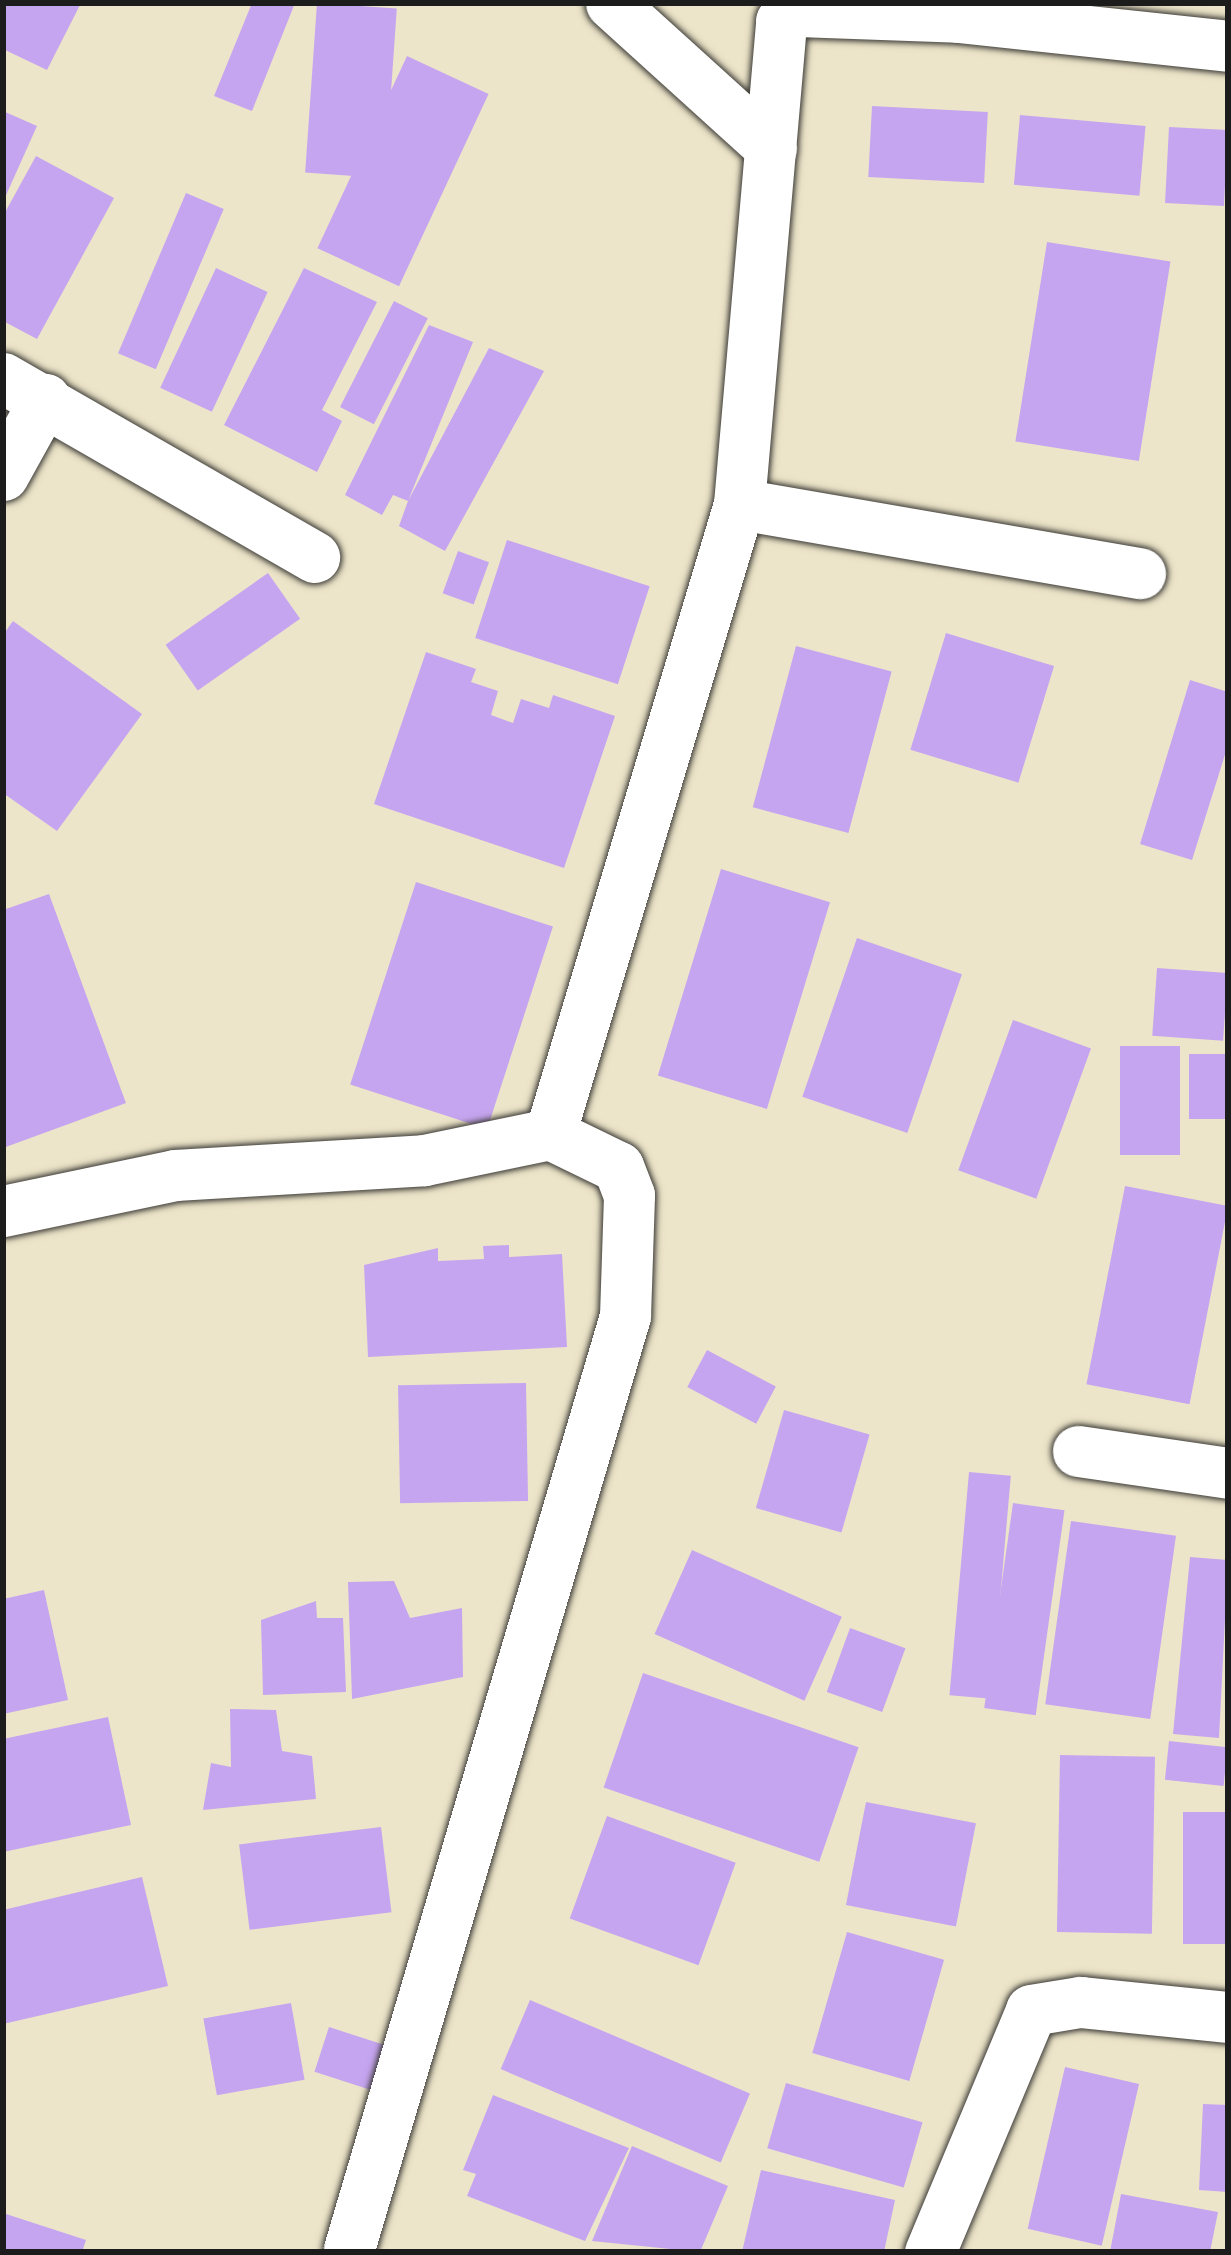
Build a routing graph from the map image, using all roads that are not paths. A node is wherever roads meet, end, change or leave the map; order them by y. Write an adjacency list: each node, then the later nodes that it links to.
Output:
1 (610, 3): 3 (street)
2 (1228, 46): 3 (street)
3 (771, 148): 6 (street)
4 (24, 388): 5 (street); 7 (street)
5 (3, 475)
6 (740, 504): 8 (street); 9 (street)
7 (314, 557)
8 (1140, 573)
9 (550, 1134): 10 (street); 14 (street)
10 (3, 1211)
11 (1078, 1451): 12 (street)
12 (1228, 1473)
13 (1228, 2017): 15 (street)
14 (349, 2249)
15 (930, 2252)

